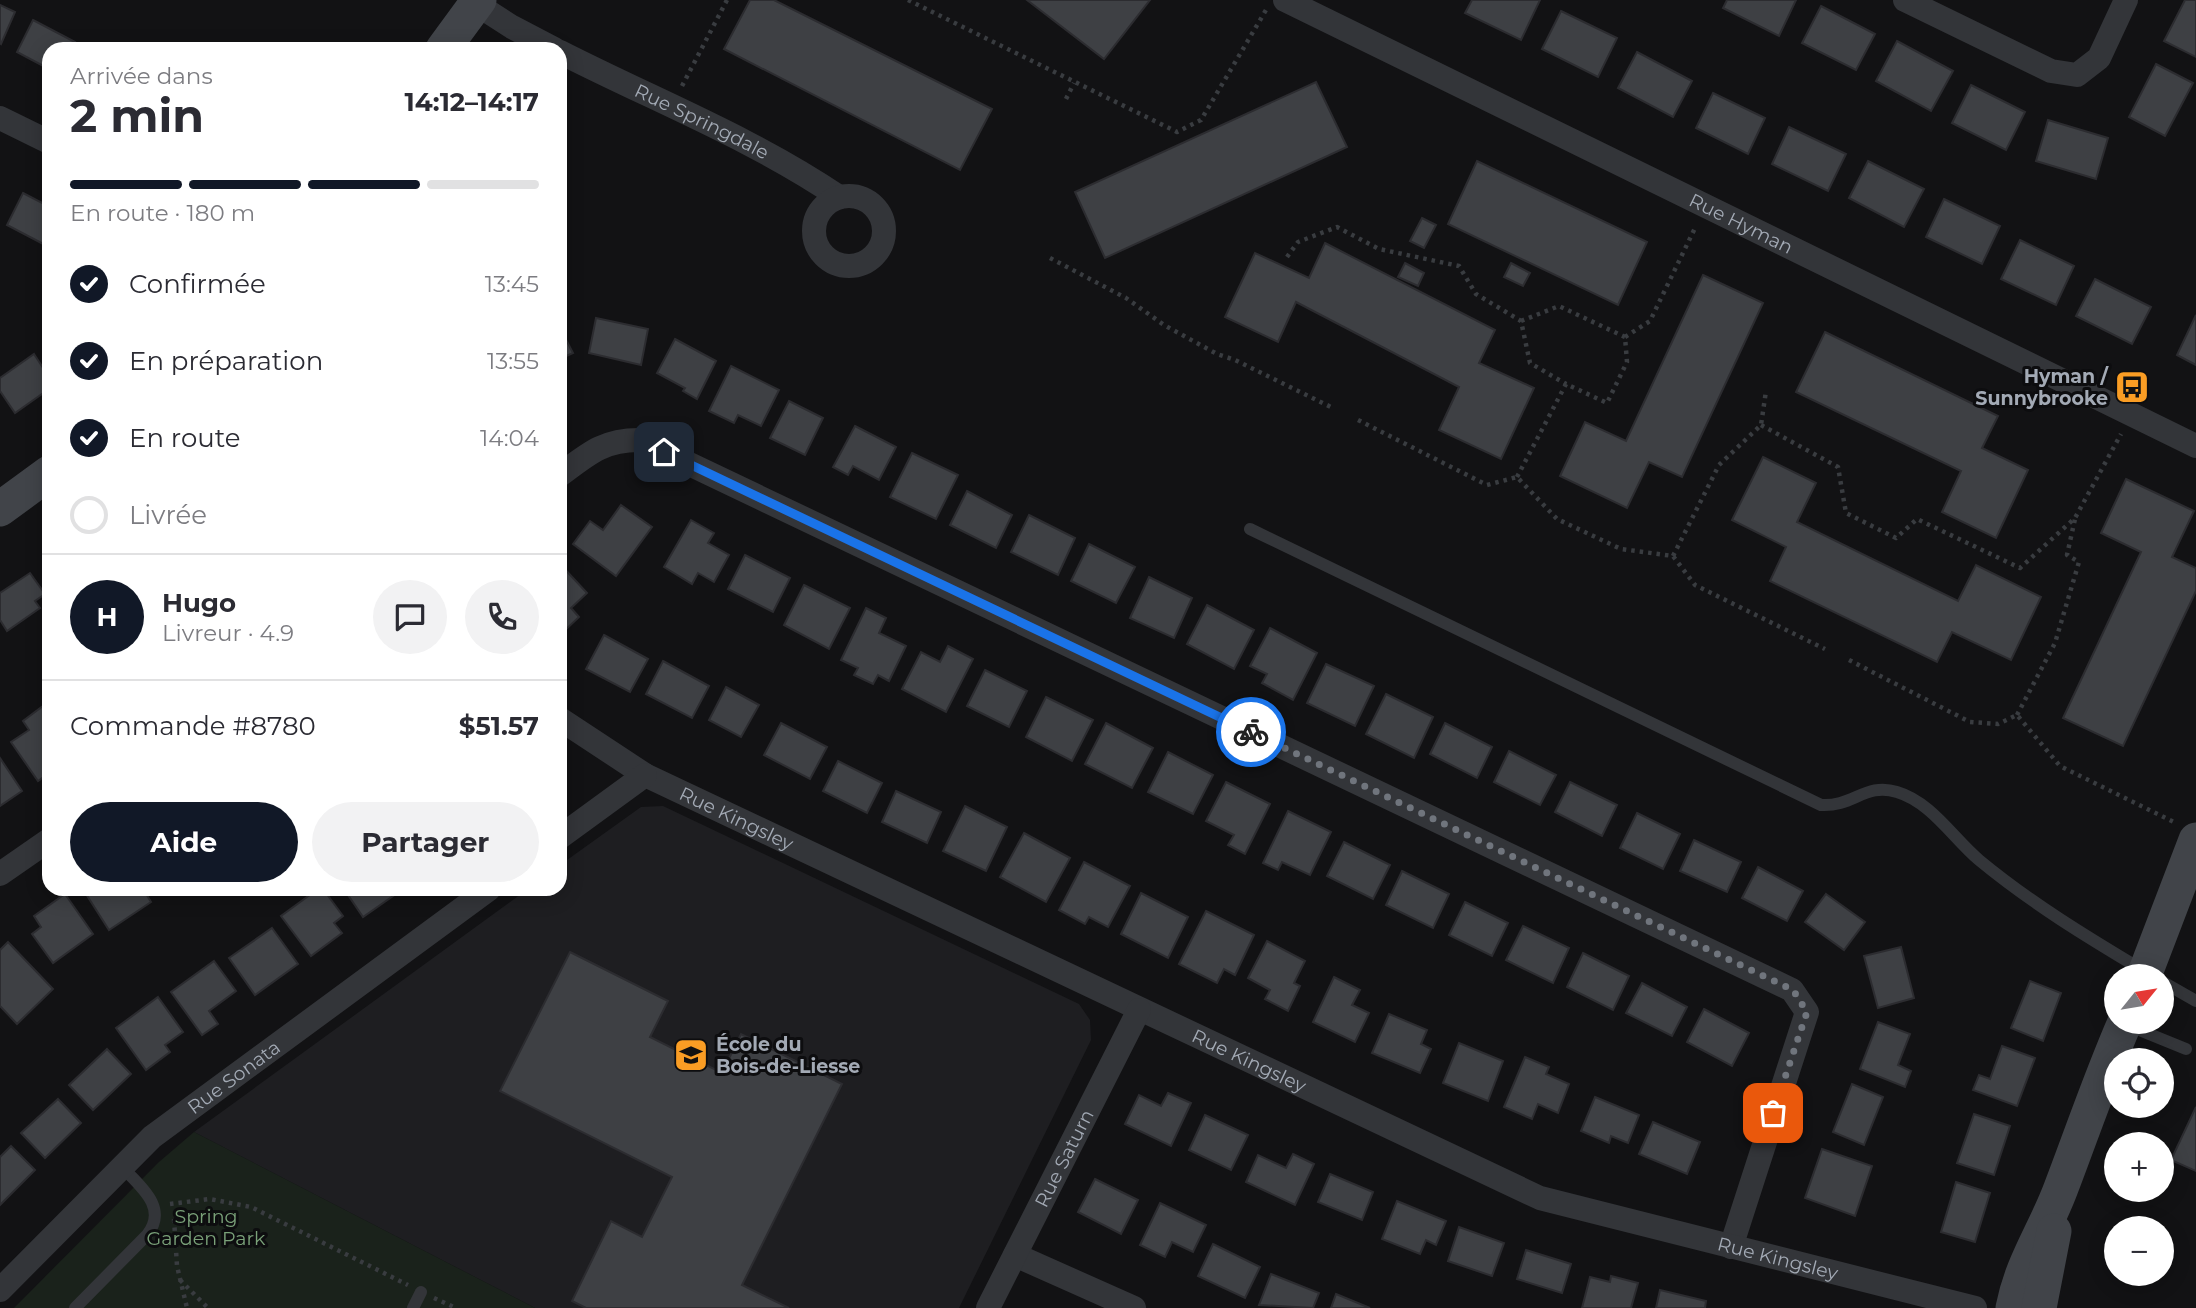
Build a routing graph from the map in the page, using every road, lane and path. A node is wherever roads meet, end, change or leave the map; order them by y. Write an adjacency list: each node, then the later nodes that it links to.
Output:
1 (727, 0): 13 (path)
2 (908, 0): 11 (path)
3 (1272, 0): 11 (path)
4 (1285, 0): 17 (street, Rue Hyman)
5 (1905, 0): 6 (street)
6 (2126, 0)
7 (475, 1): 8 (street); 9 (street)
8 (448, 42)
9 (543, 42)
10 (567, 55): 13 (street, Rue Springdale)
11 (1074, 83): 12 (path)
12 (1066, 99)
13 (672, 106): 16 (street, Rue Springdale)
14 (0, 118): 15 (street)
15 (42, 139)
16 (839, 197)
17 (1706, 206): 21 (path); 25 (street, Rue Hyman)
18 (1287, 257): 20 (path)
19 (1050, 258): 24 (path)
20 (1521, 321): 21 (path); 22 (path)
21 (1625, 337): 22 (path)
22 (1566, 384): 30 (path)
23 (1766, 391): 27 (path)
24 (1333, 408)
25 (2131, 415): 28 (street, Rue Hyman); 33 (path)
26 (1358, 420): 30 (path)
27 (1761, 425): 33 (path); 35 (path)
28 (2196, 446)
29 (567, 470): 58 (street)
30 (1517, 477): 35 (path)
31 (42, 478): 32 (street)
32 (0, 509)
33 (2075, 518): 38 (path)
34 (1250, 529): 46 (lane)
35 (1673, 556): 36 (path)
36 (1825, 649)
37 (1849, 660): 38 (path)
38 (2017, 715): 41 (path)
39 (567, 724): 40 (street, Rue Kingsley)
40 (645, 775): 42 (street); 50 (street, Rue Kingsley)
41 (2184, 831): 47 (street)
42 (567, 832)
43 (42, 845): 44 (street)
44 (0, 874)
45 (479, 896): 54 (street, Rue Sonata)
46 (2131, 964)
47 (2154, 964)
48 (2174, 989): 49 (lane)
49 (2196, 1001)
50 (1139, 1010): 58 (street, Rue Kingsley); 59 (street, Rue Saturn)
51 (2120, 1034): 55 (street)
52 (2150, 1034): 53 (lane)
53 (2186, 1049)
54 (122, 1167): 56 (lane); 61 (street, Rue Sonata)
55 (2061, 1190): 71 (street); 72 (street)
56 (155, 1208): 62 (path); 63 (lane)
57 (174, 1215): 60 (path)
58 (1731, 1247): 70 (street, Rue Kingsley)
59 (1015, 1255): 68 (street, Rue Saturn); 69 (street)
60 (180, 1280): 64 (path); 65 (path)
61 (0, 1290)
62 (421, 1292): 66 (lane); 67 (path)
63 (75, 1308)
64 (187, 1308)
65 (208, 1308)
66 (413, 1308)
67 (455, 1308)
68 (988, 1308)
69 (1134, 1308)
70 (1975, 1308)
71 (2013, 1308)
72 (2039, 1308)

